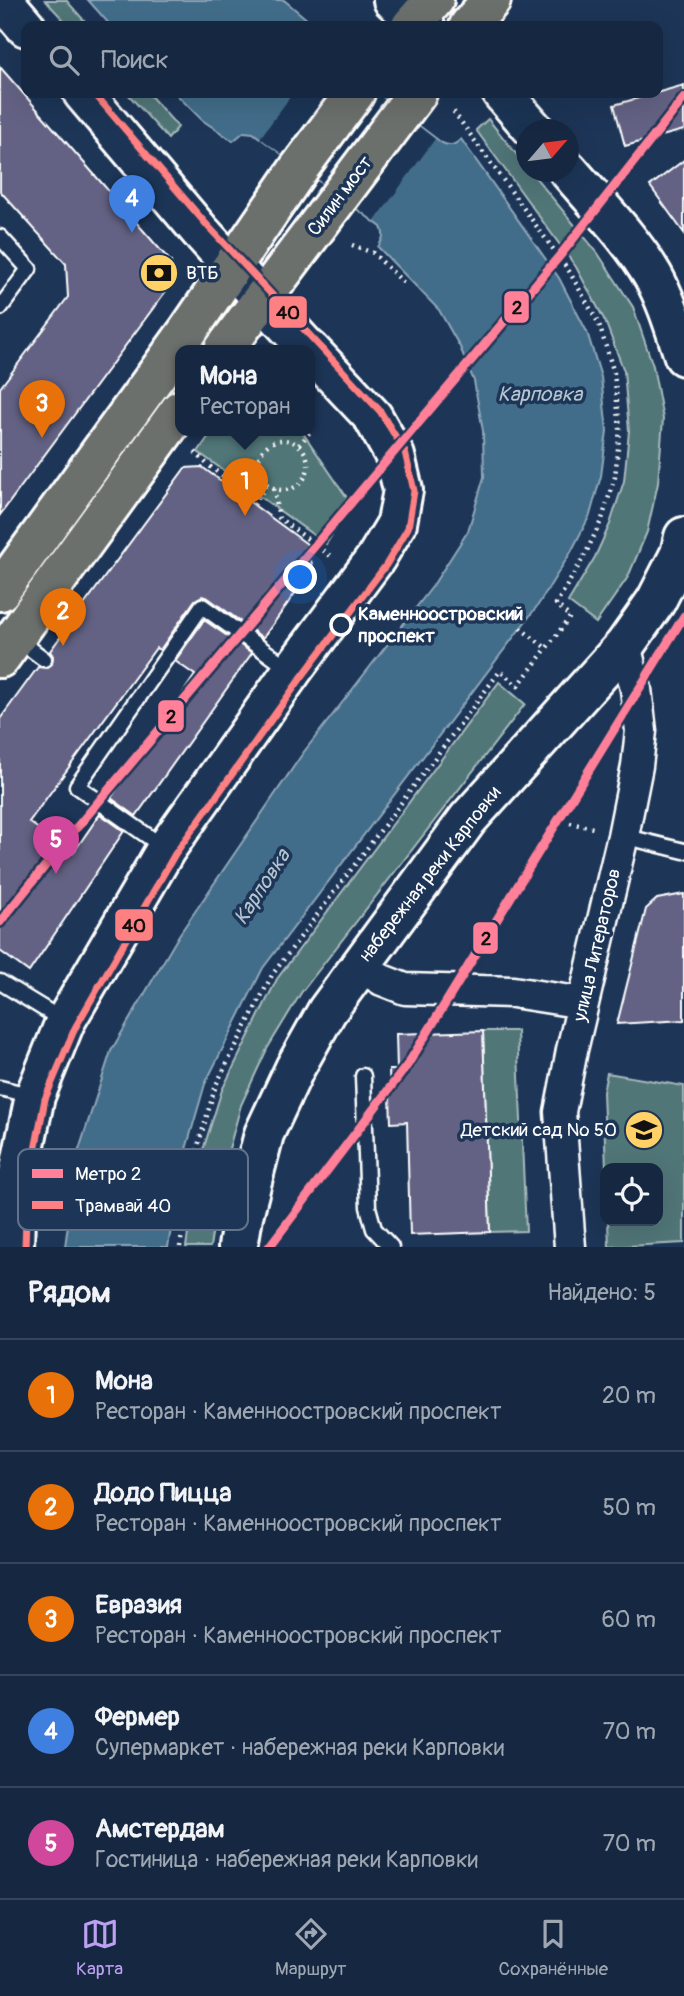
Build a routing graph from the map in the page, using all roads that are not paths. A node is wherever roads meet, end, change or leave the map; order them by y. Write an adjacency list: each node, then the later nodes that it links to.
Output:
1 (3, 0): 3 (street)
2 (491, 0): 4 (main road)
3 (21, 21)
4 (473, 21)
5 (87, 98): 12 (street)
6 (351, 98): 12 (main road)
7 (506, 98): 9 (street)
8 (421, 107): 13 (main road, Силин мост)
9 (524, 119)
10 (579, 182): 15 (street)
11 (0, 237): 14 (lane)
12 (233, 267): 13 (street); 16 (main road)
13 (263, 300): 17 (main road); 18 (street)
14 (0, 308)
15 (678, 315): 21 (street)
16 (177, 345)
17 (229, 345)
18 (304, 345)
19 (175, 348): 24 (main road)
20 (315, 356): 27 (street)
21 (684, 356)
22 (178, 436): 26 (main road)
23 (683, 548): 25 (street, набережная реки Карповки)
24 (0, 591)
25 (625, 645): 30 (street, улица Литераторов); 33 (street, набережная реки Карповки)
26 (20, 652)
27 (292, 671): 29 (lane); 31 (street)
28 (111, 709): 29 (lane)
29 (124, 718): 31 (lane)
30 (623, 835): 32 (lane); 35 (street, улица Литераторов)
31 (166, 849): 36 (street)
32 (684, 851)
33 (359, 966): 35 (street); 39 (street, набережная реки Карповки)
34 (0, 982): 36 (lane)
35 (583, 1003): 42 (street, улица Литераторов)
36 (65, 1022): 38 (street)
37 (363, 1076): 41 (lane)
38 (17, 1092): 40 (street)
39 (248, 1196)
40 (14, 1247)
41 (391, 1247)
42 (570, 1247)

